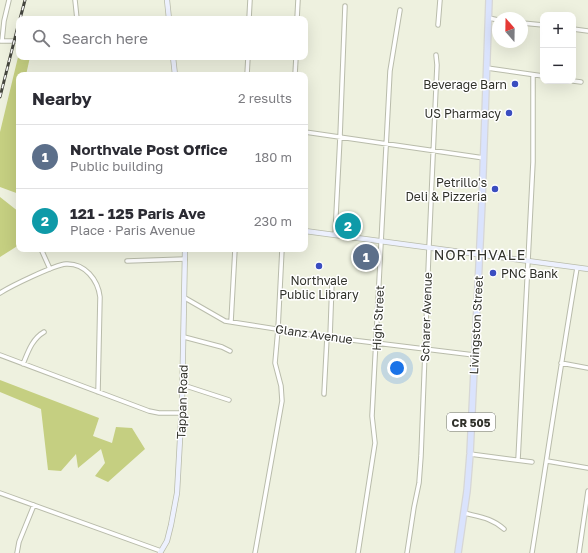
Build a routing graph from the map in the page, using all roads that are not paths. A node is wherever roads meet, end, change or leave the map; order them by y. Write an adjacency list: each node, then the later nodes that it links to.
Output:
1 (9, 0): 21 (street)
2 (75, 0): 10 (street)
3 (167, 0): 11 (street)
4 (250, 0): 12 (street)
5 (298, 0): 13 (street)
6 (440, 0): 17 (street)
7 (489, 0): 14 (main road, Livingston Street / CR 505)
8 (345, 6): 36 (street)
9 (400, 10): 37 (street, High Street)
10 (77, 16)
11 (169, 16)
12 (250, 16)
13 (297, 16)
14 (489, 18): 15 (street); 27 (main road, Livingston Street / CR 505)
15 (492, 19)
16 (528, 23): 18 (street)
17 (438, 25)
18 (540, 25)
19 (576, 29): 20 (street)
20 (588, 31)
21 (1, 41): 22 (street)
22 (16, 41)
23 (436, 55): 38 (street, Scharer Avenue)
24 (173, 60): 28 (street)
25 (248, 60): 29 (street)
26 (296, 60): 30 (street)
27 (487, 68): 31 (street); 39 (main road, Livingston Street / CR 505)
28 (175, 72)
29 (247, 72)
30 (295, 72)
31 (533, 75): 32 (street); 50 (street)
32 (540, 76)
33 (576, 81): 34 (street)
34 (581, 82)
35 (308, 132): 36 (street)
36 (340, 137): 37 (street); 41 (street)
37 (387, 144): 38 (street); 42 (street, High Street)
38 (434, 150): 39 (street); 43 (street, Scharer Avenue)
39 (484, 158): 48 (main road, Livingston Street / CR 505)
40 (308, 231): 41 (street)
41 (334, 235): 42 (street)
42 (382, 241): 43 (street); 63 (street, High Street)
43 (429, 247): 48 (street); 64 (street, Scharer Avenue)
44 (42, 252): 53 (street)
45 (185, 252): 49 (street, Tappan Road)
46 (235, 252): 58 (street)
47 (282, 252): 59 (street)
48 (480, 254): 50 (street); 67 (main road, Livingston Street / CR 505)
49 (185, 259): 51 (street); 57 (street, Tappan Road)
50 (528, 260): 52 (street); 77 (street)
51 (127, 261)
52 (577, 268): 54 (street); 68 (street)
53 (50, 269): 56 (street); 72 (street)
54 (588, 269)
55 (332, 282): 62 (street)
56 (0, 293)
57 (185, 298): 58 (street, Glanz Avenue); 61 (street, Tappan Road)
58 (231, 322): 59 (street, Glanz Avenue)
59 (278, 329): 62 (street, Glanz Avenue); 88 (street)
60 (44, 332): 69 (street)
61 (184, 337): 65 (street); 71 (street, Tappan Road)
62 (329, 337): 63 (street, Glanz Avenue); 73 (street)
63 (376, 343): 64 (street, Glanz Avenue); 89 (street, High Street)
64 (425, 349): 67 (street, Glanz Avenue); 90 (street, Scharer Avenue)
65 (230, 351)
66 (0, 355): 69 (street)
67 (474, 355): 76 (main road, Livingston Street / CR 505)
68 (560, 363): 70 (street); 78 (street)
69 (23, 364): 72 (street)
70 (588, 368)
71 (183, 386): 74 (street); 75 (street, Tappan Road)
72 (98, 392): 75 (street)
73 (324, 394)
74 (229, 400)
75 (182, 413): 86 (street, Tappan Road)
76 (470, 454): 77 (street); 84 (main road, Livingston Street / CR 505)
77 (518, 460): 79 (street)
78 (547, 461): 80 (street); 92 (street)
79 (532, 462)
80 (588, 468)
81 (588, 491): 93 (street)
82 (0, 493): 83 (street)
83 (34, 505): 86 (street); 87 (street)
84 (464, 513): 85 (street); 91 (main road, Livingston Street / CR 505)
85 (504, 529)
86 (161, 552)
87 (17, 553)
88 (255, 553)
89 (358, 553)
90 (407, 553)
91 (458, 553)
92 (532, 553)
93 (579, 553)

